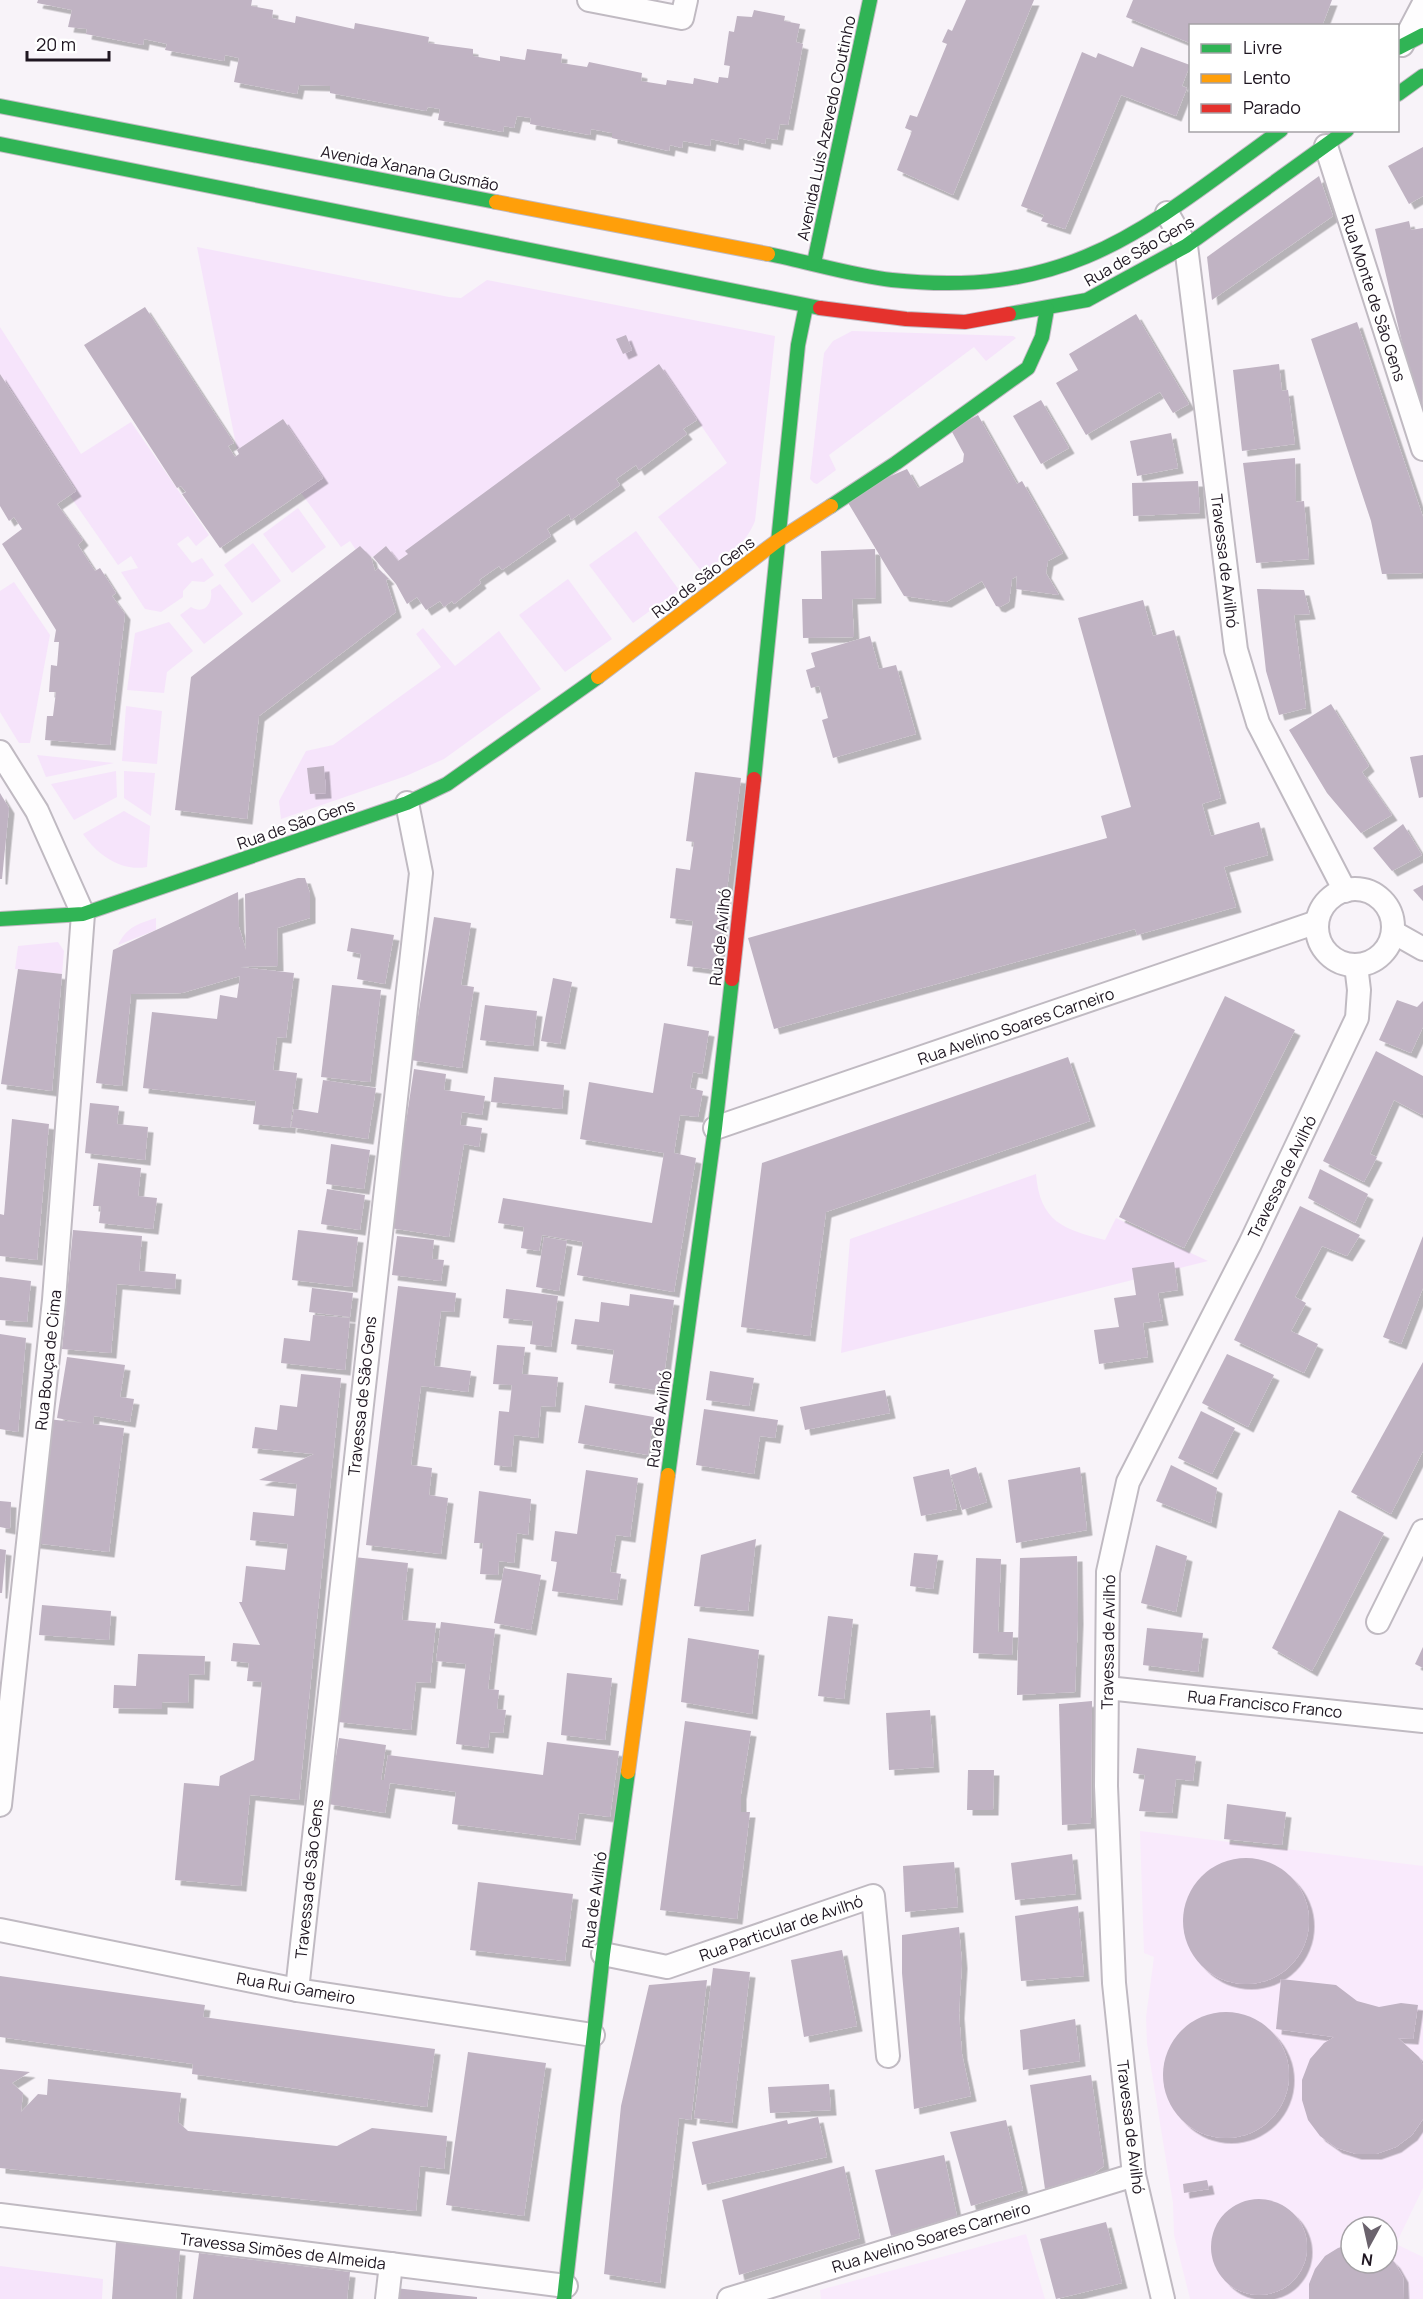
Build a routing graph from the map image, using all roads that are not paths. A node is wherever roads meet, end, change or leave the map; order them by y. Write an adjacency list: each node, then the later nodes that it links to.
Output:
1 (589, 0): 2 (street)
2 (686, 0)
3 (870, 0): 16 (main road, Avenida Luís Azevedo Coutinho)
4 (1423, 5): 6 (street)
5 (1423, 35): 6 (main road)
6 (1400, 46)
7 (1423, 76): 8 (main road)
8 (1399, 93)
9 (0, 106): 16 (main road, Avenida Xanana Gusmão)
10 (1278, 132): 14 (main road, Rua de São Gens)
11 (1344, 132): 13 (main road, Rua de São Gens)
12 (0, 144): 18 (main road)
13 (1326, 146): 15 (main road, Rua de São Gens); 20 (street, Rua Monte de São Gens)
14 (1167, 213): 15 (street, Travessa de Avilhó); 17 (main road, Rua de São Gens)
15 (1186, 246): 19 (main road, Rua de São Gens); 24 (street, Travessa de Avilhó)
16 (813, 268): 17 (main road, Avenida Xanana Gusmão)
17 (1042, 274)
18 (807, 300): 19 (main road); 21 (main road, Rua de Avilhó)
19 (1047, 309): 21 (main road, Rua de São Gens)
20 (1423, 449)
21 (777, 542): 23 (main road, Rua de São Gens); 31 (main road, Rua de Avilhó)
22 (0, 752): 25 (street)
23 (407, 803): 25 (main road, Rua de São Gens); 39 (street, Travessa de São Gens)
24 (1345, 891): 27 (street); 28 (street)
25 (83, 914): 26 (main road, Rua de São Gens); 36 (street, Rua Bouça de Cima)
26 (0, 920)
27 (1317, 922): 30 (street); 31 (street, Rua Avelino Soares Carneiro)
28 (1393, 932): 29 (street); 30 (street)
29 (1423, 949)
30 (1356, 965): 34 (street, Travessa de Avilhó)
31 (715, 1128): 38 (main road, Rua de Avilhó)
32 (1423, 1531): 33 (street)
33 (1378, 1622)
34 (1107, 1688): 35 (street, Rua Francisco Franco); 42 (street, Travessa de Avilhó)
35 (1423, 1721)
36 (0, 1805)
37 (0, 1930): 39 (street, Rua Rui Gameiro)
38 (603, 1954): 40 (main road, Rua de Avilhó); 41 (street, Rua Particular de Avilhó)
39 (297, 1990): 40 (street, Rua Rui Gameiro)
40 (593, 2035): 45 (main road, Rua de Avilhó)
41 (888, 2056)
42 (1134, 2175): 47 (street, Rua Avelino Soares Carneiro); 48 (street, Travessa de Avilhó)
43 (0, 2215): 44 (street, Travessa Simões de Almeida)
44 (391, 2264): 45 (street, Travessa Simões de Almeida); 46 (street)
45 (565, 2293)
46 (387, 2299)
47 (729, 2299)
48 (1163, 2299)

